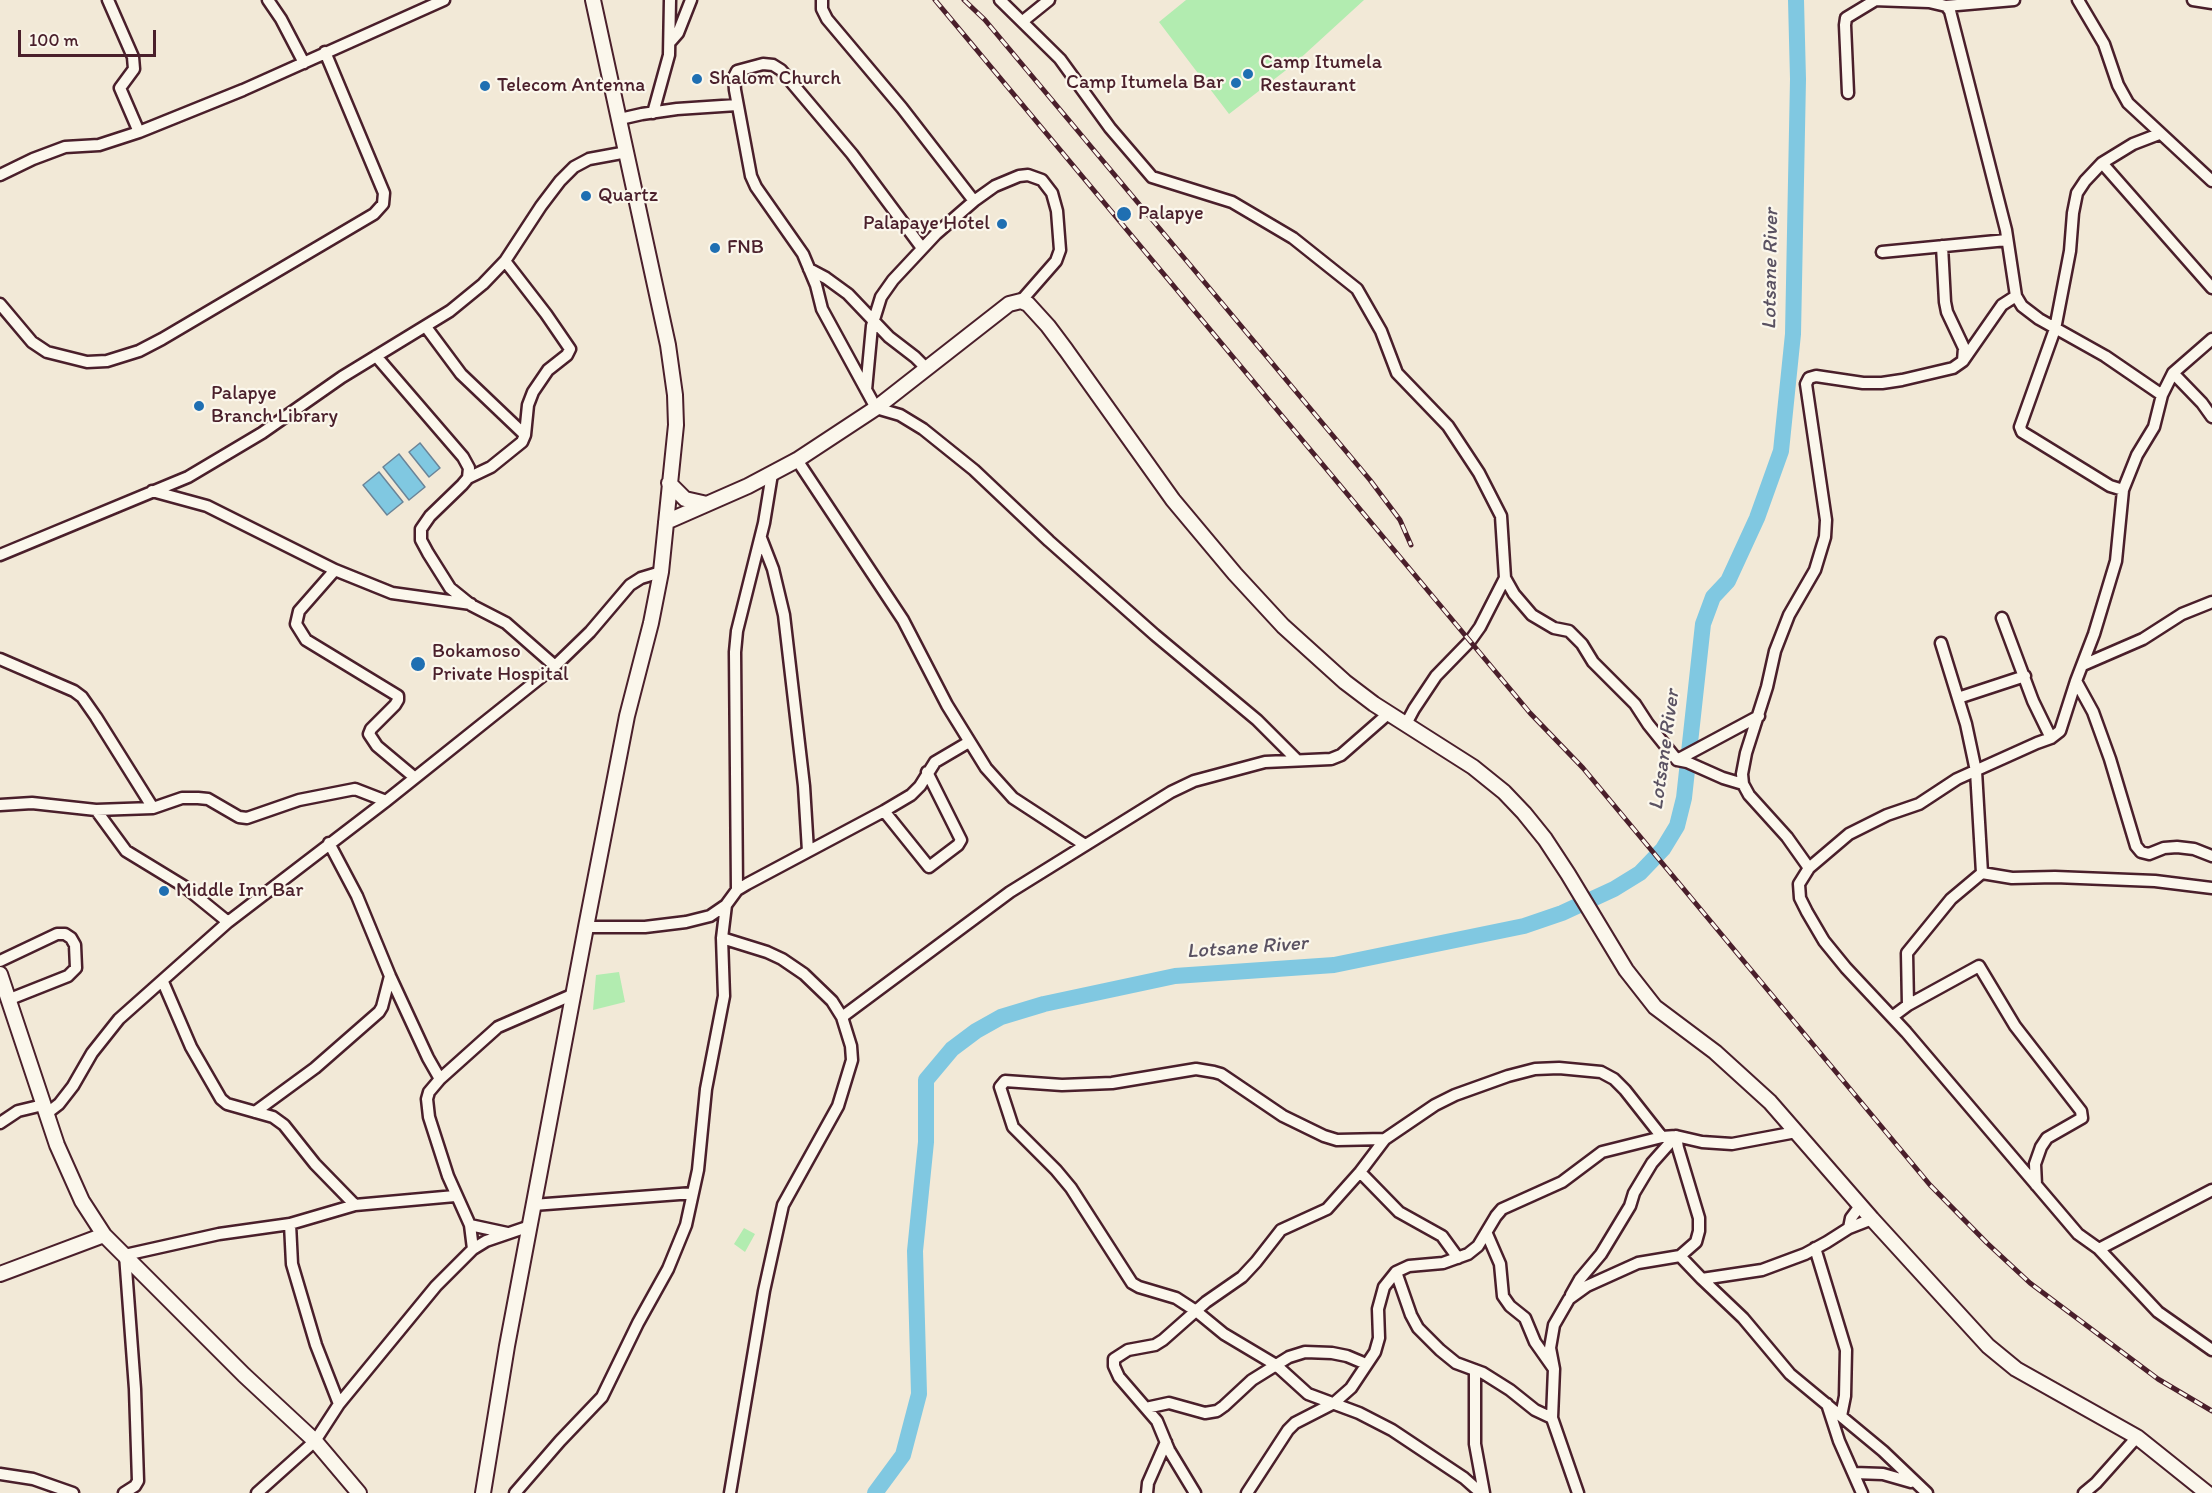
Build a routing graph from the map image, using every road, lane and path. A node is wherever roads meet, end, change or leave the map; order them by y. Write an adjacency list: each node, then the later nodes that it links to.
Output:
1 (108, 0): 24 (street)
2 (268, 0): 19 (street)
3 (444, 0): 18 (street)
4 (593, 0): 23 (street)
5 (670, 0): 17 (street)
6 (691, 0): 17 (street)
7 (822, 0): 30 (street)
8 (1000, 0): 16 (street)
9 (1049, 0): 16 (street)
10 (1873, 0): 15 (street); 20 (street)
11 (2014, 0): 15 (street)
12 (2078, 0): 25 (street)
13 (2193, 0): 14 (street)
14 (2212, 3)
15 (1946, 6): 31 (street)
16 (1023, 21): 66 (street)
17 (671, 41): 22 (street)
18 (325, 52): 19 (street); 40 (street)
19 (304, 63): 24 (street)
20 (1848, 93)
21 (737, 105): 22 (street); 33 (street); 36 (street)
22 (653, 113): 23 (street)
23 (621, 119): 26 (street)
24 (139, 132): 28 (street)
25 (2159, 134): 27 (street); 29 (street)
26 (627, 152): 35 (street); 57 (street)
27 (2102, 164): 37 (street); 43 (street)
28 (0, 175)
29 (2212, 181)
30 (974, 201): 33 (street); 39 (street)
31 (2007, 240): 32 (street); 38 (street)
32 (1942, 246): 34 (street); 46 (street)
33 (922, 248): 41 (street)
34 (1882, 252)
35 (505, 261): 42 (street); 53 (street)
36 (809, 268): 41 (street); 49 (street)
37 (2212, 288)
38 (2016, 296): 43 (street); 46 (street)
39 (1021, 301): 47 (street); 77 (street)
40 (0, 304)
41 (874, 320): 47 (street); 49 (street)
42 (426, 327): 45 (street); 53 (street)
43 (2055, 329): 50 (street); 58 (street)
44 (2212, 339): 48 (street)
45 (376, 356): 56 (street); 59 (street)
46 (1963, 361): 78 (street)
47 (926, 369): 51 (street)
48 (2173, 373): 50 (street); 52 (street)
49 (866, 390): 51 (street)
50 (2162, 396): 58 (street)
51 (876, 408): 54 (street); 82 (street)
52 (2212, 417)
53 (525, 435): 56 (street)
54 (797, 460): 55 (street); 81 (street)
55 (772, 474): 60 (street); 62 (street)
56 (468, 478): 68 (street)
57 (669, 483): 60 (street); 61 (street)
58 (2122, 490): 72 (street)
59 (152, 491): 63 (street); 64 (street)
60 (708, 504): 61 (street)
61 (666, 522): 65 (street)
62 (761, 538): 95 (street); 100 (street)
63 (0, 555)
64 (335, 570): 68 (street); 86 (street)
65 (661, 572): 73 (street); 103 (street)
66 (1504, 578): 79 (street); 83 (street)
67 (2212, 603): 72 (street)
68 (471, 604): 73 (street)
69 (2002, 618): 74 (street)
70 (1941, 643): 76 (street)
71 (0, 659): 90 (street)
72 (2083, 664): 75 (street)
73 (555, 666): 86 (street)
74 (2025, 676): 76 (street); 80 (street)
75 (2076, 681): 80 (street); 96 (street)
76 (1958, 698): 84 (street)
77 (1389, 713): 79 (street); 82 (street)
78 (1759, 716): 83 (street); 87 (street)
79 (1406, 724): 118 (street)
80 (2050, 738): 84 (street)
81 (969, 742): 85 (street); 94 (street)
82 (1297, 760): 94 (street)
83 (1677, 760): 87 (street)
84 (1976, 771): 97 (street); 98 (street)
85 (927, 772): 92 (street); 92 (street)
86 (414, 777): 88 (street)
87 (1743, 784): 97 (street)
88 (386, 801): 90 (street); 93 (street)
89 (0, 805): 91 (street)
90 (153, 808): 91 (street)
91 (96, 810): 102 (street)
92 (884, 812): 95 (street)
93 (329, 843): 102 (street); 107 (street)
94 (1085, 845): 112 (street)
95 (808, 850): 100 (street)
96 (2212, 856)
97 (1809, 868): 113 (street)
98 (1982, 873): 99 (street); 111 (street)
99 (2212, 888)
100 (737, 890): 101 (street)
101 (726, 905): 103 (street); 104 (street)
102 (228, 922): 108 (street)
103 (586, 927): 109 (street)
104 (722, 938): 112 (street); 125 (street)
105 (0, 961): 110 (street)
106 (0, 974): 110 (street)
107 (390, 976): 114 (street); 116 (street)
108 (163, 982): 115 (street); 116 (street)
109 (574, 994): 114 (street); 128 (street)
110 (10, 999): 115 (street)
111 (1908, 1005): 113 (street); 123 (street)
112 (842, 1017): 173 (street)
113 (1892, 1017): 123 (street)
114 (440, 1079): 126 (street)
115 (45, 1109): 117 (street); 137 (street)
116 (255, 1112): 127 (street)
117 (0, 1123)
118 (1796, 1132): 119 (street); 129 (street)
119 (1676, 1136): 120 (street); 142 (street); 147 (street)
120 (1662, 1137): 121 (street); 136 (street)
121 (1384, 1139): 122 (street); 148 (street)
122 (1360, 1172): 143 (street); 148 (street)
123 (2036, 1185): 140 (street)
124 (2212, 1190): 140 (street)
125 (693, 1193): 128 (street); 172 (street)
126 (455, 1196): 127 (street); 132 (street)
127 (355, 1205): 131 (street)
128 (533, 1205): 133 (street)
129 (1860, 1206): 130 (street); 134 (street)
130 (1872, 1219): 134 (street); 160 (street)
131 (290, 1224): 141 (street); 156 (street)
132 (470, 1225): 135 (street); 139 (street)
133 (530, 1226): 135 (street); 171 (street)
134 (1849, 1228): 138 (street)
135 (508, 1233): 139 (street)
136 (1487, 1234): 143 (street); 152 (street)
137 (104, 1235): 141 (street); 145 (street)
138 (1815, 1248): 146 (street); 158 (street)
139 (473, 1249): 156 (street)
140 (2099, 1250): 149 (street)
141 (125, 1255): 161 (street); 166 (street)
142 (1680, 1256): 146 (street); 147 (street)
143 (1458, 1258): 144 (street)
144 (1396, 1272): 150 (street); 153 (street)
145 (0, 1274)
146 (1701, 1279): 155 (street)
147 (1569, 1299): 152 (street)
148 (1196, 1311): 151 (street); 157 (street)
149 (2212, 1350)
150 (1366, 1364): 151 (street); 154 (street)
151 (1276, 1365): 154 (street); 157 (street)
152 (1554, 1369): 159 (street)
153 (1475, 1371): 159 (street); 177 (street)
154 (1334, 1403): 176 (street); 177 (street)
155 (1827, 1403): 158 (street); 163 (street)
156 (339, 1404): 161 (street)
157 (1146, 1408): 162 (street)
158 (1842, 1416): 165 (street)
159 (1552, 1418): 178 (street)
160 (2137, 1437): 181 (street); 182 (street)
161 (315, 1441): 169 (street); 170 (street)
162 (1166, 1442): 174 (street); 175 (street)
163 (1854, 1473): 165 (street); 179 (street)
164 (0, 1474): 167 (street)
165 (1915, 1482): 180 (street)
166 (136, 1489): 168 (street)
167 (73, 1493)
168 (124, 1493)
169 (256, 1493)
170 (359, 1493)
171 (483, 1493)
172 (515, 1493)
173 (730, 1493)
174 (1147, 1493)
175 (1195, 1493)
176 (1247, 1493)
177 (1482, 1493)
178 (1578, 1493)
179 (1862, 1493)
180 (1927, 1493)
181 (2084, 1493)
182 (2207, 1493)

